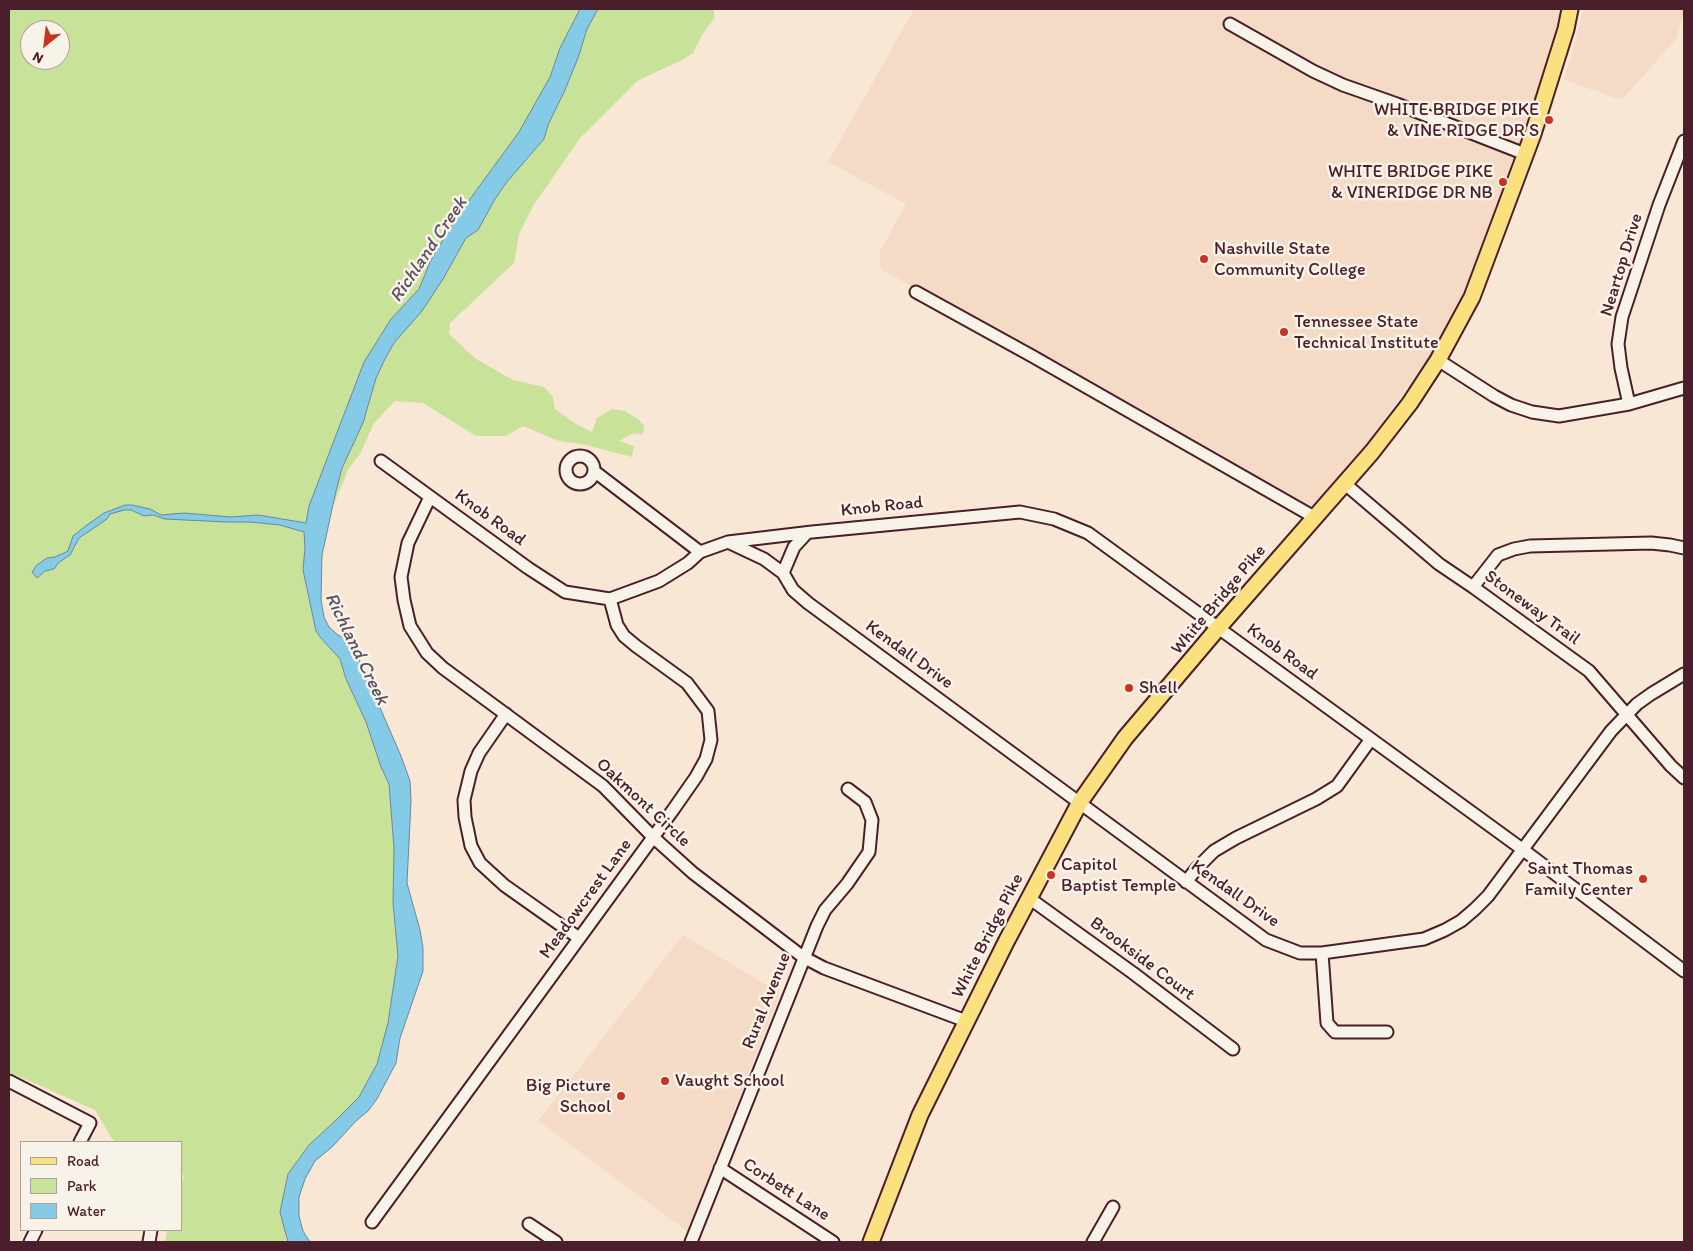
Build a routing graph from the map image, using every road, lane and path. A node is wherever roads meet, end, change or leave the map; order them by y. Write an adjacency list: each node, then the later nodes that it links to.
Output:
1 (1570, 9): 4 (main road, White Bridge Pike)
2 (1230, 24): 4 (street)
3 (1684, 140): 8 (street, Neartop Drive)
4 (1525, 154): 6 (main road, White Bridge Pike)
5 (916, 292): 13 (street)
6 (1438, 360): 8 (street); 11 (main road, White Bridge Pike)
7 (1684, 389): 8 (street)
8 (1629, 404)
9 (381, 461): 12 (street, Knob Road)
10 (594, 471): 17 (street)
11 (1344, 483): 13 (main road, White Bridge Pike); 19 (street, Stoneway Trail)
12 (430, 497): 20 (street, Knob Road); 23 (street, Oakmont Circle)
13 (1314, 517): 21 (main road, White Bridge Pike)
14 (807, 532): 15 (street, Knob Road); 18 (street); 21 (street, Knob Road)
15 (728, 542): 17 (street, Knob Road); 18 (street, Kendall Drive)
16 (1684, 548): 19 (street)
17 (700, 552): 20 (street, Knob Road)
18 (783, 573): 28 (street, Kendall Drive)
19 (1473, 587): 24 (street, Stoneway Trail)
20 (610, 599): 29 (street, Meadowcrest Lane)
21 (1218, 627): 25 (street, Knob Road); 28 (main road, White Bridge Pike)
22 (1684, 674): 24 (street, Kendall Drive)
23 (506, 714): 29 (street, Oakmont Circle); 33 (street)
24 (1628, 714): 26 (street, Stoneway Trail); 30 (street, Kendall Drive)
25 (1371, 739): 30 (street, Knob Road); 31 (street)
26 (1684, 778)
27 (848, 789): 35 (street, Rural Avenue)
28 (1080, 802): 31 (street, Kendall Drive); 32 (main road, White Bridge Pike)
29 (653, 837): 33 (street, Meadowcrest Lane); 35 (street, Oakmont Circle)
30 (1522, 849): 34 (street, Kendall Drive); 36 (street, Knob Road)
31 (1186, 882): 34 (street, Kendall Drive)
32 (1028, 898): 37 (main road, White Bridge Pike); 39 (street, Brookside Court)
33 (579, 938): 44 (street, Meadowcrest Lane)
34 (1322, 953): 38 (street)
35 (803, 957): 37 (street, Oakmont Circle); 42 (street, Rural Avenue)
36 (1684, 971)
37 (966, 1021): 49 (main road, White Bridge Pike)
38 (1387, 1032)
39 (1233, 1049)
40 (9, 1081): 41 (street)
41 (81, 1141)
42 (720, 1168): 47 (street, Rural Avenue); 48 (street, Corbett Lane)
43 (1113, 1207): 50 (street)
44 (372, 1222)
45 (529, 1224): 46 (street)
46 (556, 1242)
47 (691, 1242)
48 (833, 1242)
49 (871, 1242)
50 (1093, 1242)

